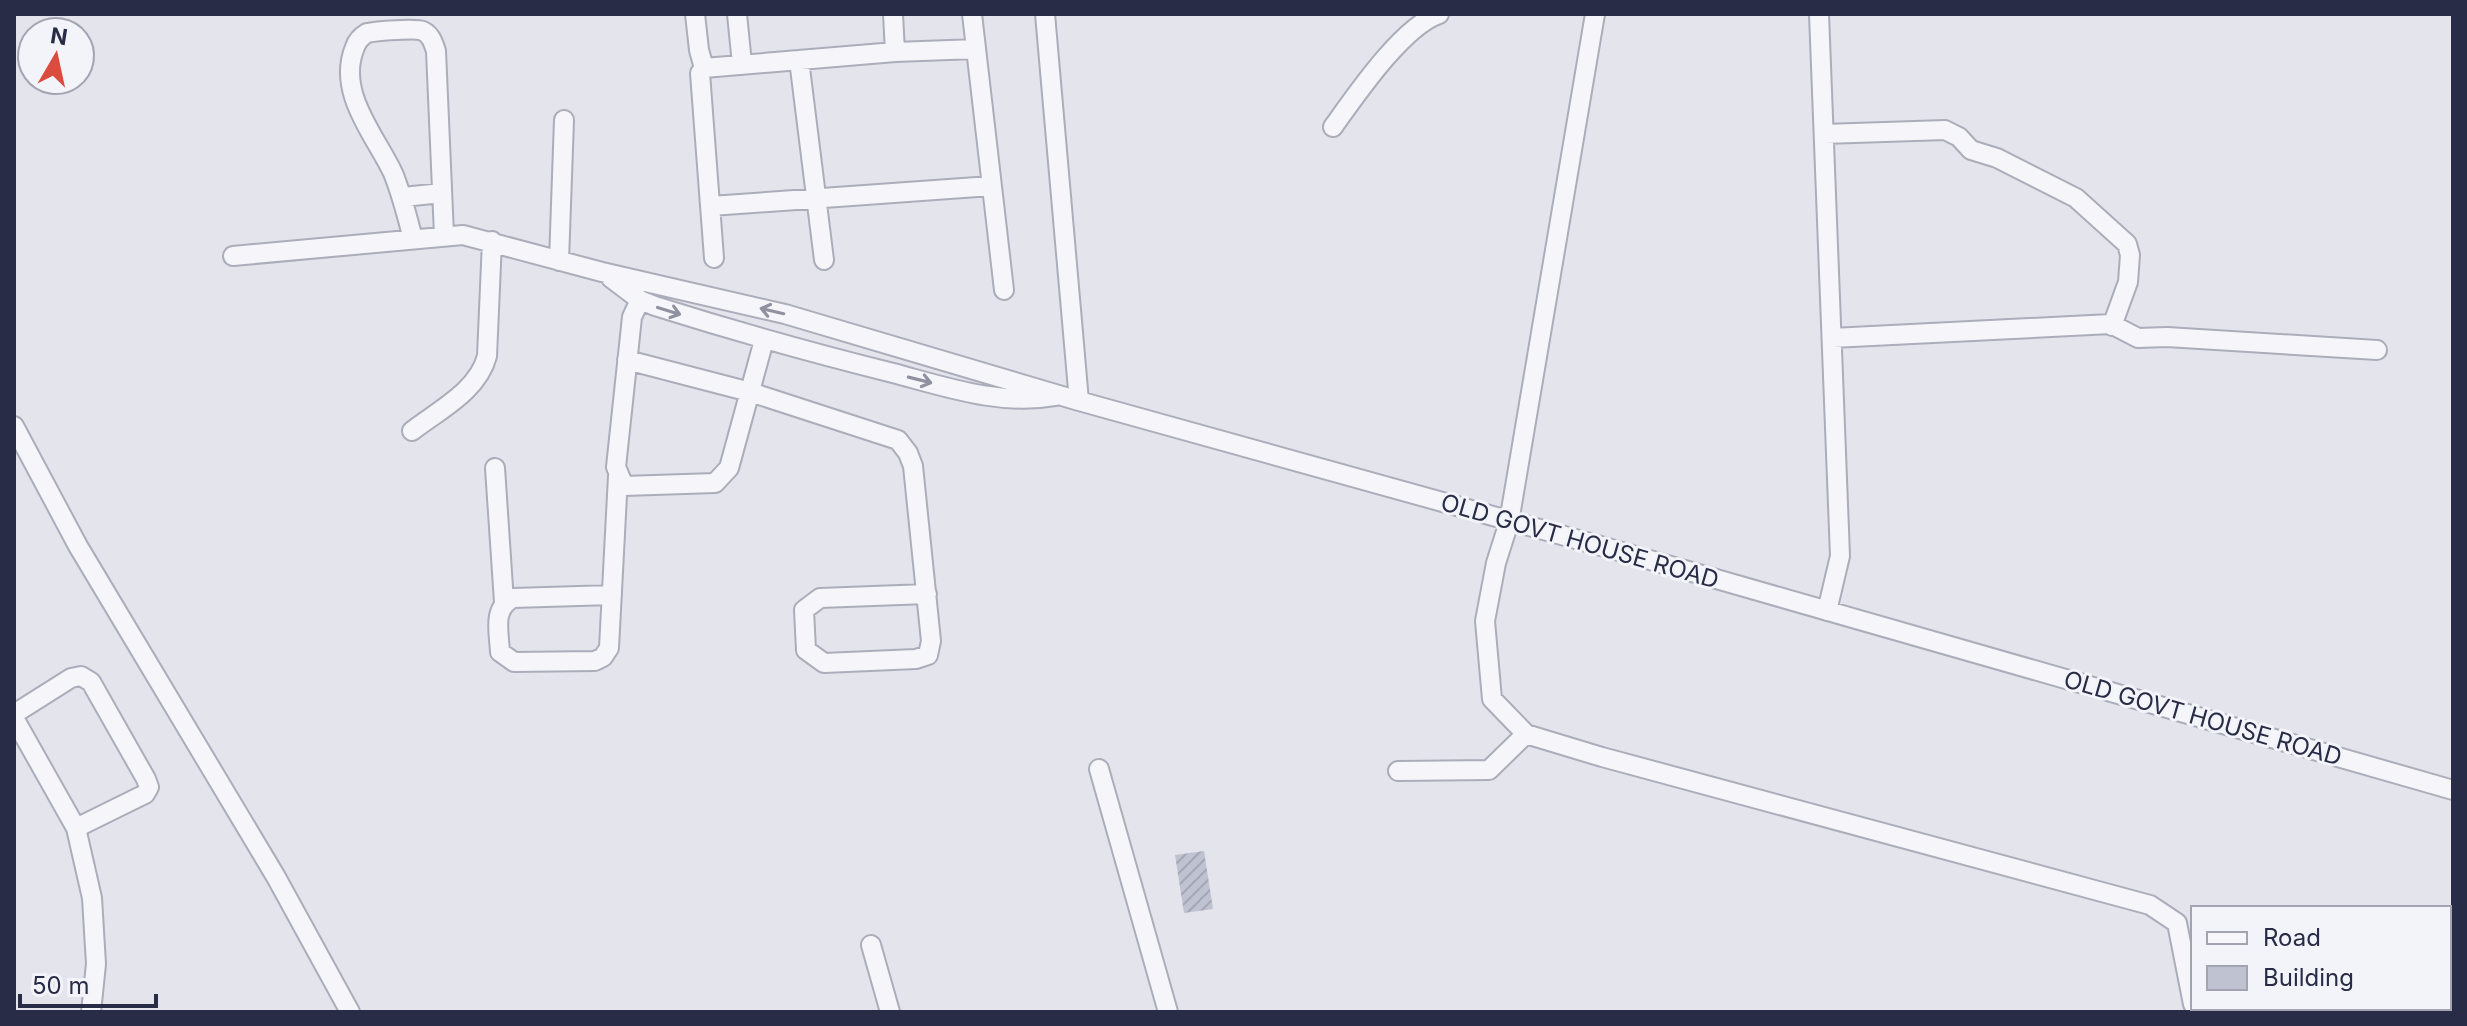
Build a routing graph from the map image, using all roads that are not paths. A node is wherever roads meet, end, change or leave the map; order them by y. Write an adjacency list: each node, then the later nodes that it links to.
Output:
1 (428, 14): 10 (street)
2 (695, 14): 15 (street)
3 (737, 14): 14 (street)
4 (893, 14): 12 (street)
5 (972, 14): 11 (street)
6 (1045, 14): 42 (street)
7 (1439, 14): 17 (street)
8 (1595, 14): 48 (street)
9 (1819, 14): 18 (street)
10 (431, 36): 20 (street); 21 (street)
11 (976, 49): 12 (street); 19 (street)
12 (895, 52): 13 (street)
13 (799, 60): 14 (street); 22 (street)
14 (742, 64): 15 (street)
15 (704, 68): 23 (street)
16 (564, 120): 30 (street)
17 (1333, 127)
18 (1824, 134): 35 (street); 36 (street)
19 (991, 186): 22 (street); 32 (street)
20 (442, 193): 21 (street); 24 (street)
21 (403, 197): 25 (street)
22 (816, 197): 23 (street); 29 (street)
23 (711, 206): 28 (street)
24 (444, 235): 25 (street, OLD GOVT HOUSE ROAD); 26 (street, OLD GOVT HOUSE ROAD)
25 (413, 239): 27 (street, OLD GOVT HOUSE ROAD)
26 (492, 241): 30 (street, OLD GOVT HOUSE ROAD); 44 (street)
27 (233, 256)
28 (714, 258)
29 (824, 260)
30 (559, 261): 31 (street, OLD GOVT HOUSE ROAD)
31 (602, 272): 33 (street); 34 (street, OLD GOVT HOUSE ROAD, one-way to 31)
32 (1004, 290)
33 (640, 300): 37 (street, one-way to 37); 40 (street)
34 (816, 323): 39 (street); 42 (street, OLD GOVT HOUSE ROAD)
35 (2112, 326): 36 (street); 38 (street)
36 (1832, 338): 52 (street)
37 (764, 340): 39 (street); 41 (street)
38 (2377, 350)
39 (808, 352): 42 (street, one-way to 42)
40 (627, 360): 41 (street); 47 (street)
41 (750, 392): 47 (street); 49 (street)
42 (1071, 398): 48 (street, OLD GOVT HOUSE ROAD)
43 (14, 426): 45 (street)
44 (412, 431)
45 (18, 449): 62 (street)
46 (495, 468): 51 (street)
47 (618, 476): 50 (street)
48 (1509, 522): 52 (street, OLD GOVT HOUSE ROAD); 54 (street)
49 (927, 594): 49 (street)
50 (612, 595): 51 (street); 51 (street)
51 (504, 602)
52 (1827, 611): 57 (street, OLD GOVT HOUSE ROAD)
53 (14, 716): 58 (street); 58 (street)
54 (1526, 734): 56 (street); 60 (street)
55 (1099, 769): 64 (street)
56 (1398, 771)
57 (2453, 790)
58 (76, 828): 61 (street)
59 (871, 945): 63 (street)
60 (2191, 993)
61 (91, 1012)
62 (350, 1012)
63 (890, 1012)
64 (1168, 1012)

